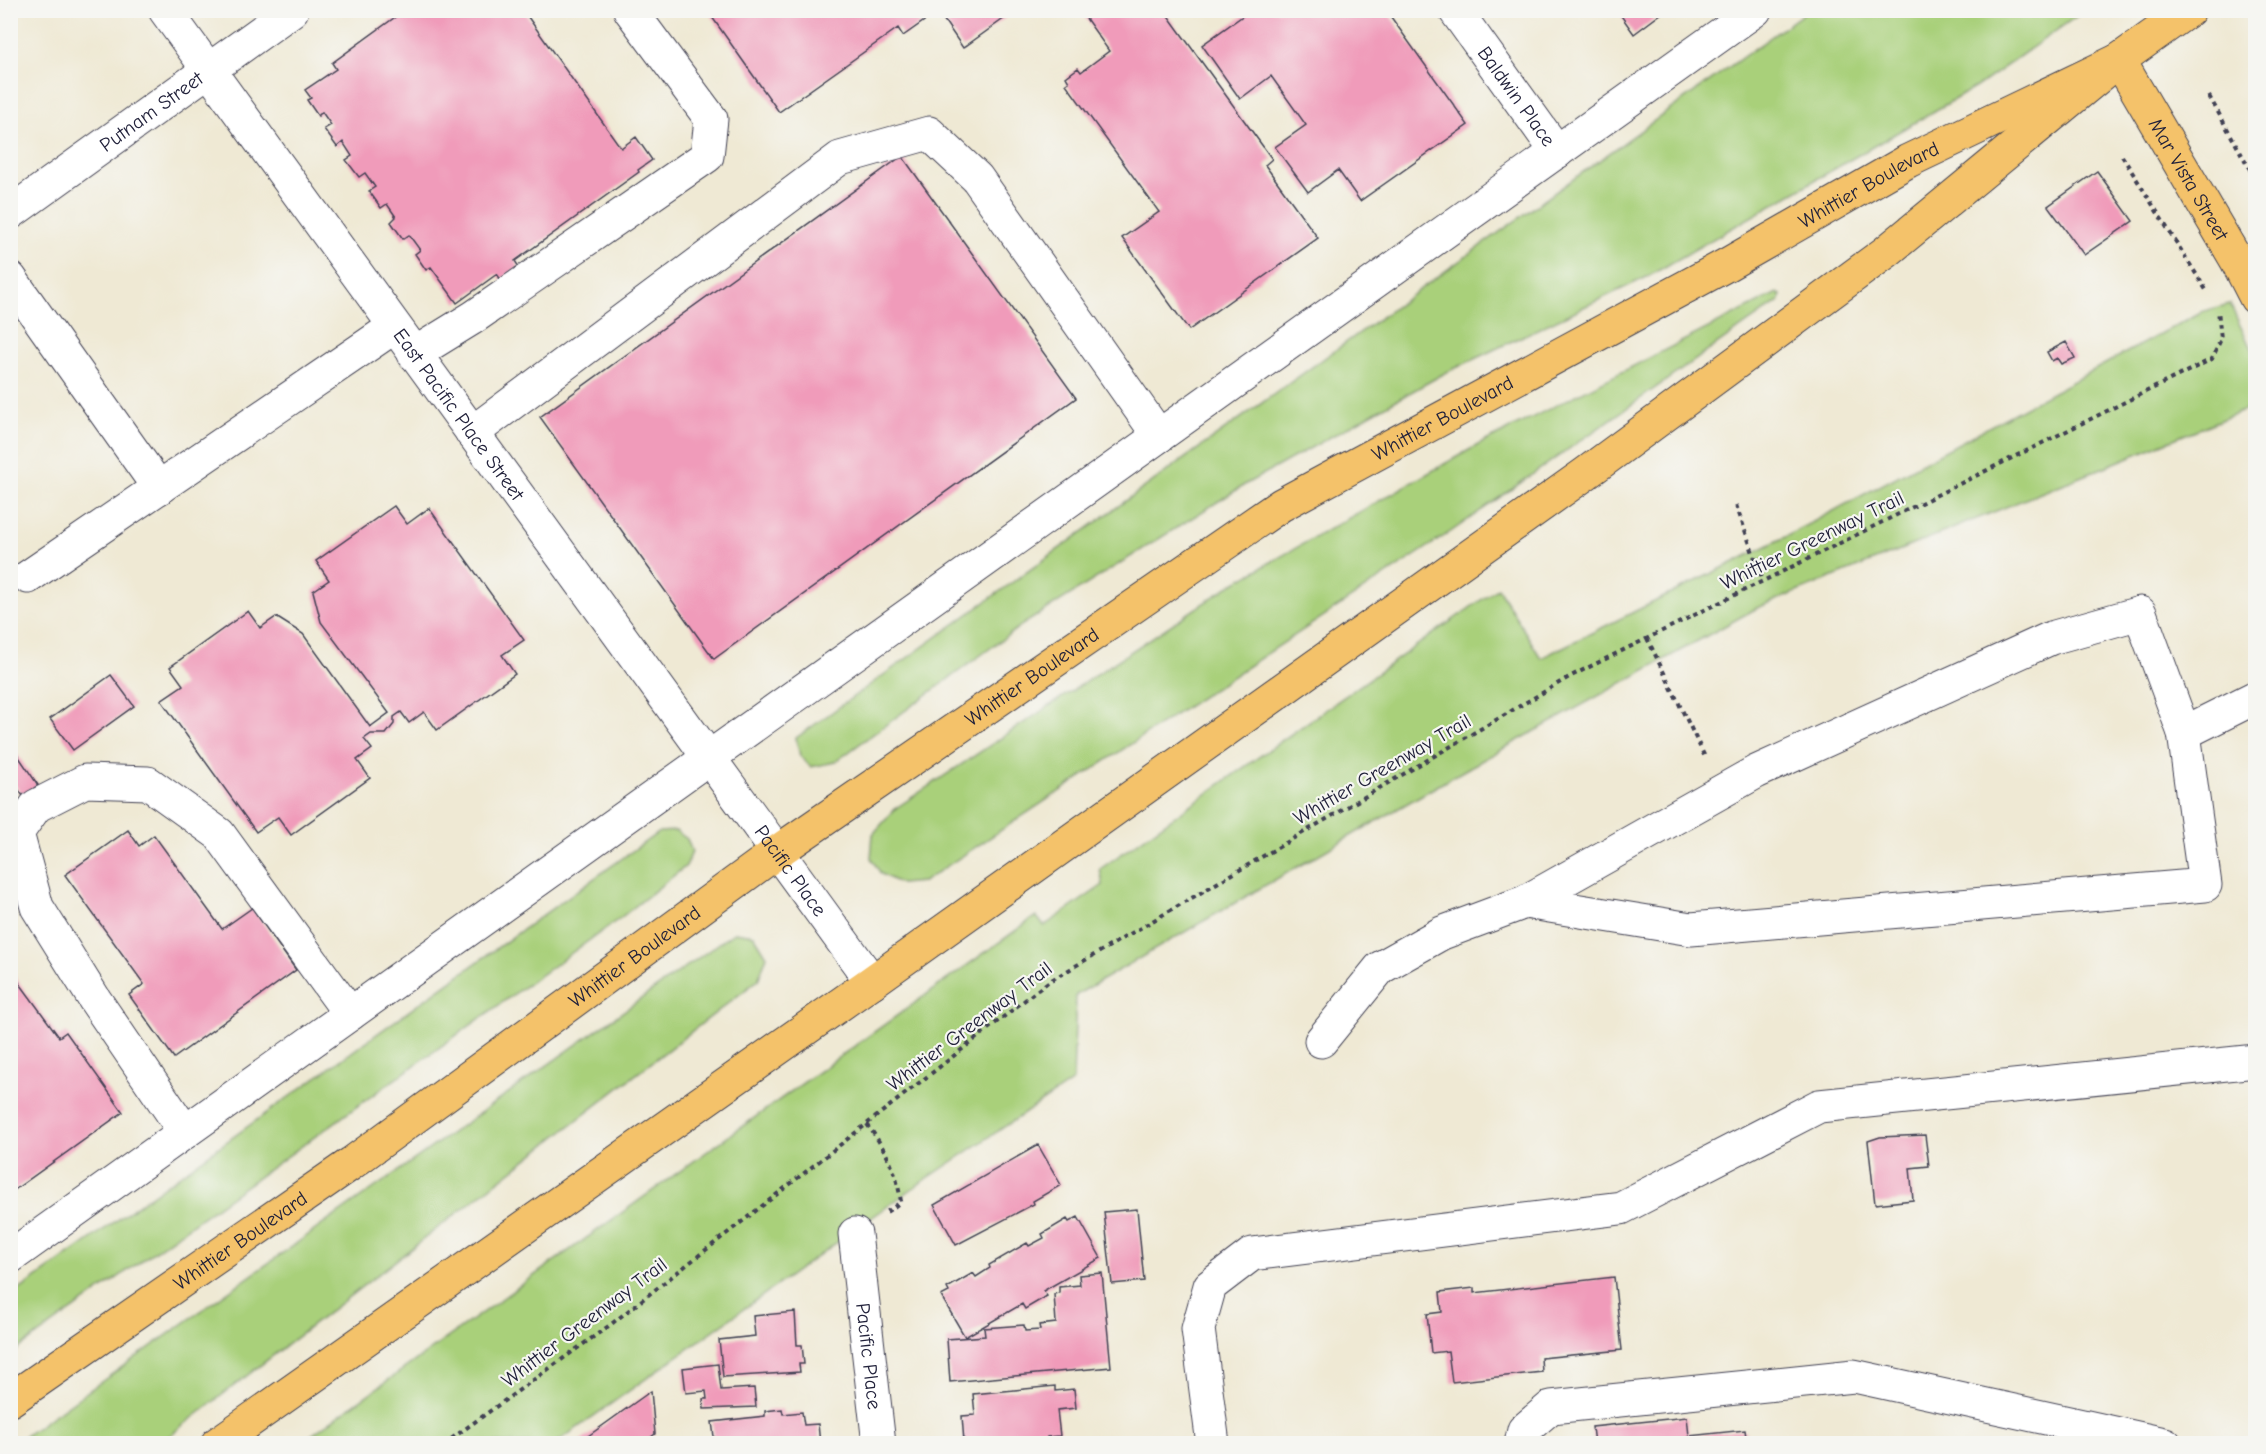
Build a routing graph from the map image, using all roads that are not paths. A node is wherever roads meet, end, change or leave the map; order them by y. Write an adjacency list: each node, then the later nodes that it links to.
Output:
1 (165, 10): 8 (street, East Pacific Place Street)
2 (292, 10): 8 (street, Putnam Street)
3 (630, 10): 14 (street)
4 (1455, 10): 9 (street, Baldwin Place)
5 (1755, 10): 9 (street)
6 (2189, 10): 7 (main road, Whittier Boulevard)
7 (2119, 60): 12 (main road, Mar Vista Street); 22 (main road, Whittier Boulevard); 24 (main road, Whittier Boulevard)
8 (208, 72): 10 (street, Putnam Street); 13 (street, East Pacific Place Street)
9 (1557, 152): 16 (street)
10 (10, 213)
11 (10, 278): 17 (street)
12 (2256, 298)
13 (394, 327): 14 (street, East Pacific Place Street); 17 (street)
14 (414, 354): 15 (street, East Pacific Place Street)
15 (472, 433): 16 (street); 21 (street, East Pacific Place Street)
16 (1159, 436): 21 (street)
17 (159, 488): 18 (street)
18 (28, 577)
19 (2256, 697): 20 (street)
20 (2184, 733): 23 (street); 23 (street)
21 (708, 758): 22 (street, Pacific Place); 25 (street)
22 (777, 852): 24 (street, Pacific Place); 31 (main road, Whittier Boulevard)
23 (1525, 902): 26 (street)
24 (872, 982): 32 (main road, Whittier Boulevard)
25 (350, 1014): 28 (street); 28 (street)
26 (1321, 1041)
27 (2256, 1061): 34 (street)
28 (185, 1132): 30 (street)
29 (855, 1234): 33 (street, Pacific Place)
30 (10, 1257)
31 (10, 1400)
32 (217, 1443)
33 (879, 1443)
34 (1213, 1443)
35 (1521, 1443): 36 (street)
36 (2164, 1443)

